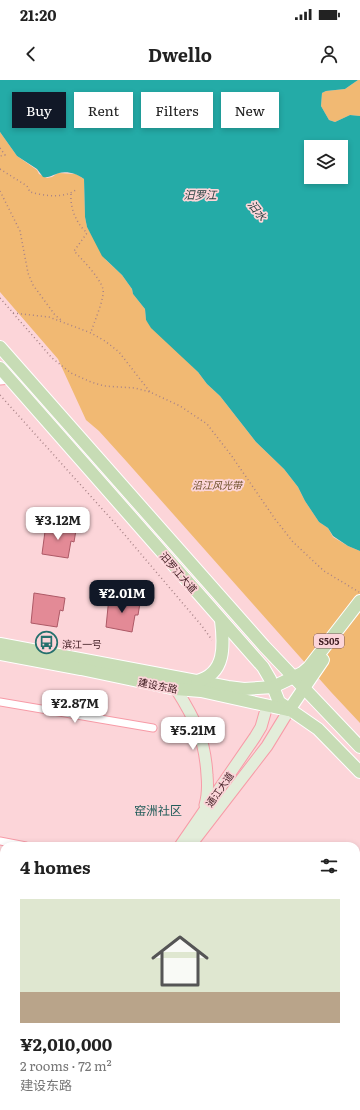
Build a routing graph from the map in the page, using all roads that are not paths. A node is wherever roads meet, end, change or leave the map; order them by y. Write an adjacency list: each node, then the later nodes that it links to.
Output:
1 (0, 347): 9 (main road, 汨罗江大道)
2 (0, 368): 3 (main road, 汨罗江大道)
3 (6, 381): 6 (main road, 汨罗江大道)
4 (360, 601): 9 (main road, S505)
5 (360, 606): 12 (main road, S505)
6 (221, 620): 10 (main road); 11 (main road, 汨罗江大道)
7 (0, 644): 10 (main road, 建设东路)
8 (0, 654): 13 (main road, 建设东路)
9 (294, 677): 11 (main road, 建设东路); 12 (main road, 汨罗江大道)
10 (197, 681): 11 (main road, 建设东路)
11 (273, 687): 15 (main road, 通江大道); 16 (main road, 汨罗江大道)
12 (305, 688): 16 (main road, S505); 18 (main road, 汨罗江大道)
13 (176, 689): 15 (main road, 建设东路); 20 (main road)
14 (0, 702): 17 (street)
15 (267, 706): 16 (main road, 建设东路); 20 (main road, 通江大道)
16 (289, 710): 19 (main road, 汨罗江大道); 22 (main road, 通江大道)
17 (153, 728)
18 (360, 747)
19 (360, 772)
20 (201, 815): 21 (main road, 通江大道)
21 (183, 842)
22 (193, 842)

